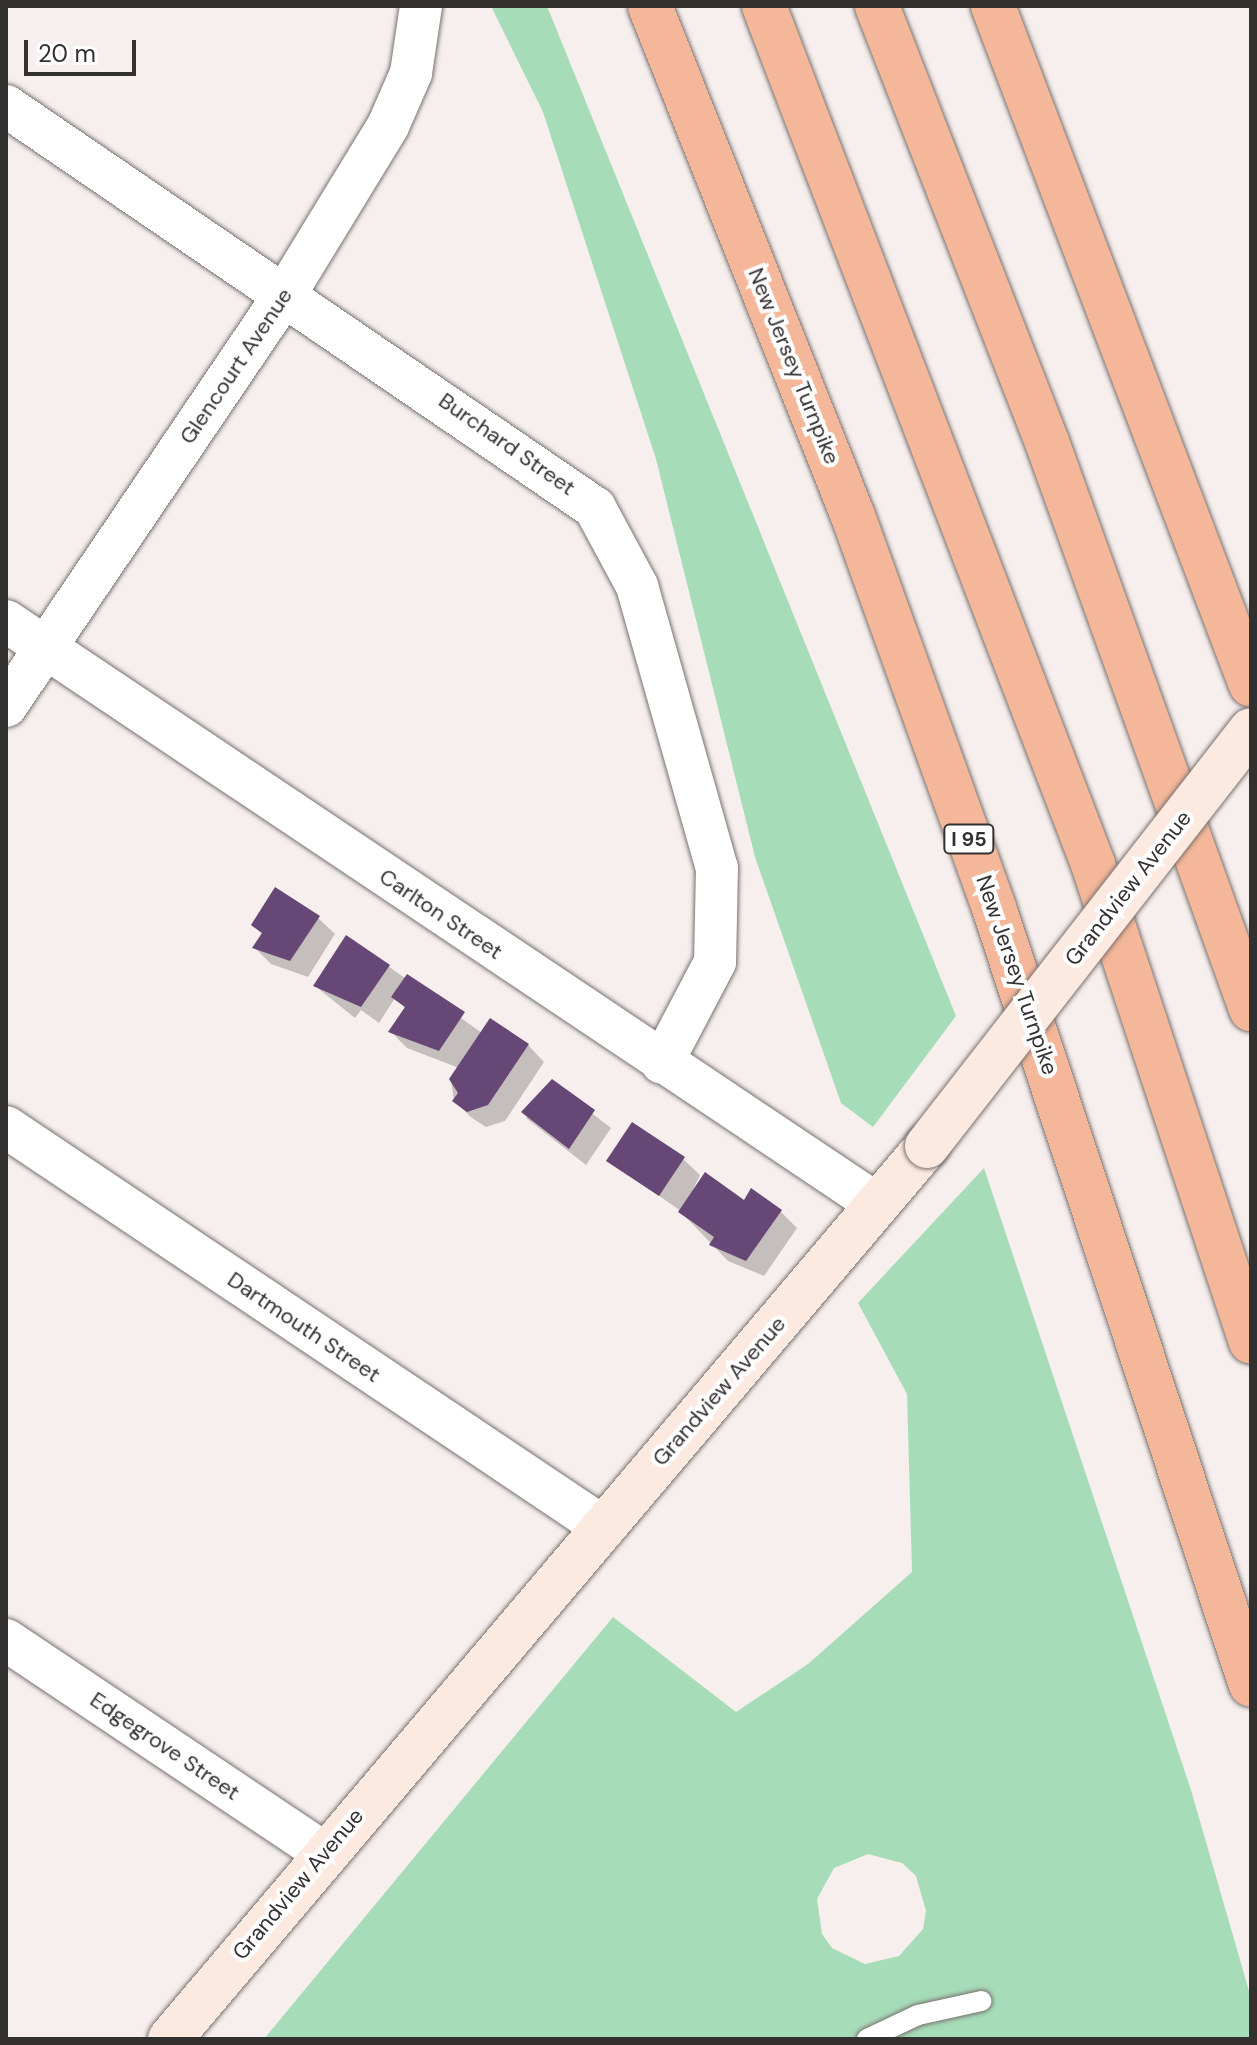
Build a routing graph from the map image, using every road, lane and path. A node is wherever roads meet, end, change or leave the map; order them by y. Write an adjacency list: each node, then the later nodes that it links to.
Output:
1 (421, 6): 7 (street, Glencourt Avenue)
2 (650, 6): 20 (highway, New Jersey Turnpike / I 95)
3 (764, 6): 17 (highway)
4 (877, 6): 13 (highway)
5 (993, 6): 10 (highway)
6 (6, 106): 7 (street, Burchard Street)
7 (286, 293): 9 (street, Glencourt Avenue); 14 (street, Burchard Street)
8 (6, 621): 9 (street, Carlton Street)
9 (45, 647): 11 (street, Glencourt Avenue); 14 (street, Carlton Street)
10 (1251, 685)
11 (6, 706)
12 (1251, 730): 16 (street, Grandview Avenue, bridge)
13 (1251, 1009)
14 (662, 1063): 16 (street, Carlton Street)
15 (6, 1127): 18 (street, Dartmouth Street)
16 (878, 1205): 18 (street, Grandview Avenue)
17 (1251, 1342)
18 (603, 1527): 21 (street, Grandview Avenue)
19 (6, 1640): 21 (street, Edgegrove Street)
20 (1251, 1685)
21 (323, 1852): 23 (street, Grandview Avenue)
22 (981, 2001): 24 (lane)
23 (170, 2039)
24 (867, 2039)

